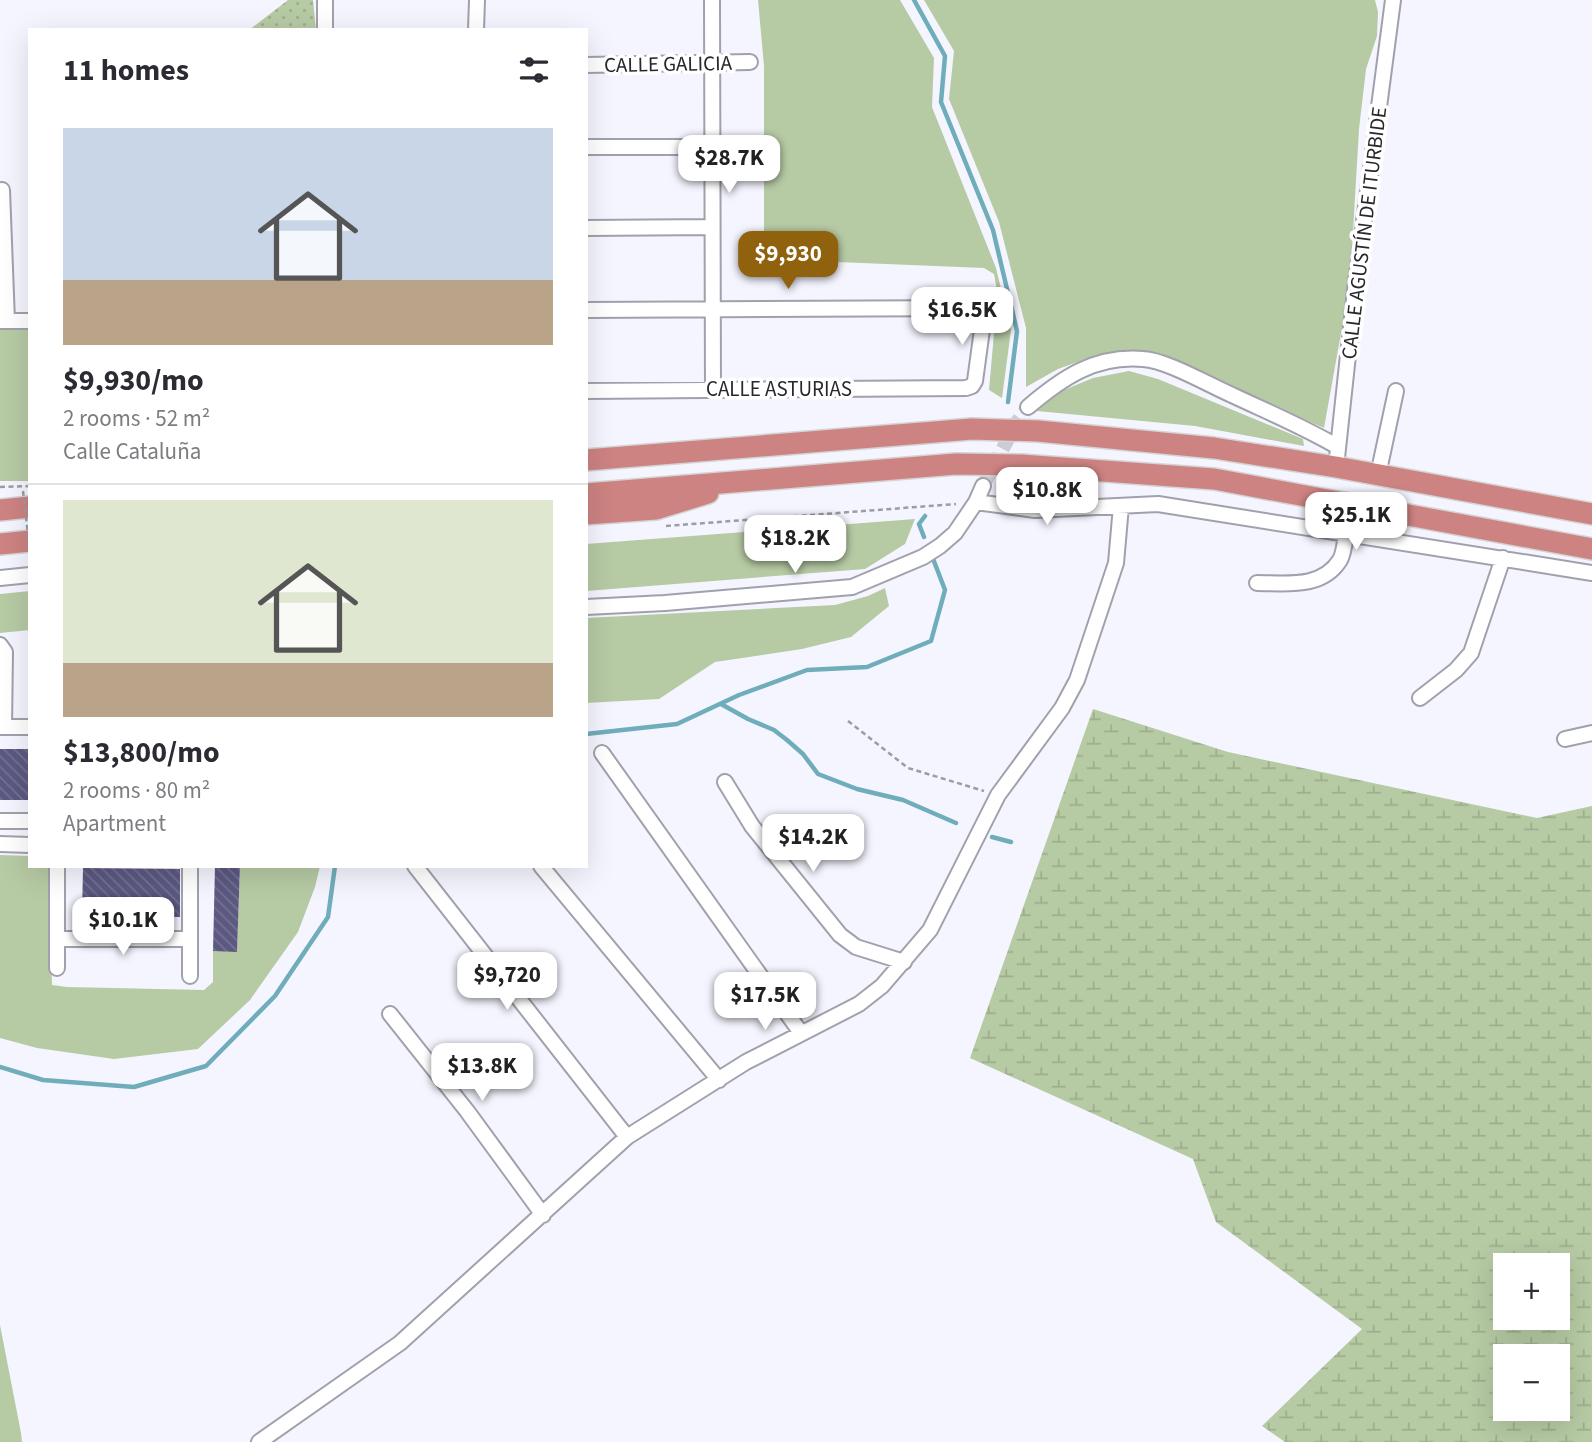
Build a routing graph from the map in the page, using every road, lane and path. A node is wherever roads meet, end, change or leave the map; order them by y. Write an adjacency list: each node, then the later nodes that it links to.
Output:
1 (325, 0): 5 (street)
2 (477, 0): 6 (street)
3 (712, 0): 8 (street)
4 (1393, 0): 23 (street, CALLE AGUSTÍN DE ITURBIDE)
5 (325, 28)
6 (476, 28)
7 (750, 62): 8 (street, CALLE GALICIA)
8 (713, 64): 9 (street, CALLE GALICIA); 11 (street)
9 (588, 65)
10 (588, 147): 11 (street)
11 (711, 147): 13 (street)
12 (2, 190): 17 (street)
13 (712, 227): 14 (street); 15 (street)
14 (588, 228)
15 (713, 309): 16 (street); 19 (street); 19 (street, CALLE ASTURIAS)
16 (588, 310)
17 (3, 321): 18 (street)
18 (28, 321)
19 (713, 390): 20 (street, CALLE ASTURIAS)
20 (588, 391)
21 (1396, 391): 25 (street)
22 (1028, 407): 23 (street)
23 (1337, 457): 24 (highway); 25 (highway)
24 (588, 460)
25 (1378, 475): 36 (highway)
26 (744, 482): 30 (highway); 35 (highway); 42 (highway)
27 (28, 485): 29 (path)
28 (983, 486): 32 (street)
29 (0, 487)
30 (588, 494)
31 (26, 499): 34 (highway); 37 (path, bridge)
32 (976, 502): 33 (street); 38 (path); 48 (street)
33 (1121, 506): 39 (street); 58 (street)
34 (0, 510)
35 (588, 514)
36 (1592, 514)
37 (28, 526)
38 (656, 526)
39 (1346, 533): 43 (street); 47 (street)
40 (28, 541): 41 (highway)
41 (0, 544)
42 (1592, 549)
43 (1503, 558): 44 (street); 50 (street)
44 (1592, 573)
45 (28, 575): 46 (street)
46 (0, 578)
47 (1257, 583)
48 (588, 607)
49 (0, 645): 52 (street)
50 (1420, 698)
51 (848, 721): 58 (path)
52 (2, 727): 53 (street)
53 (28, 727)
54 (1592, 733): 55 (street)
55 (1565, 739)
56 (602, 753): 73 (street)
57 (725, 782): 69 (street)
58 (998, 795): 69 (street)
59 (0, 821): 60 (street)
60 (28, 821)
61 (0, 844): 62 (street)
62 (28, 845)
63 (57, 868): 67 (street)
64 (190, 868): 68 (street)
65 (417, 868): 75 (street)
66 (543, 868): 74 (street)
67 (57, 939): 68 (street); 70 (street)
68 (189, 939): 71 (street)
69 (904, 962): 73 (street)
70 (57, 968)
71 (190, 976)
72 (390, 1014): 76 (street)
73 (801, 1033): 74 (street)
74 (719, 1080): 75 (street)
75 (626, 1137): 76 (street)
76 (543, 1215): 77 (street)
77 (259, 1442)

